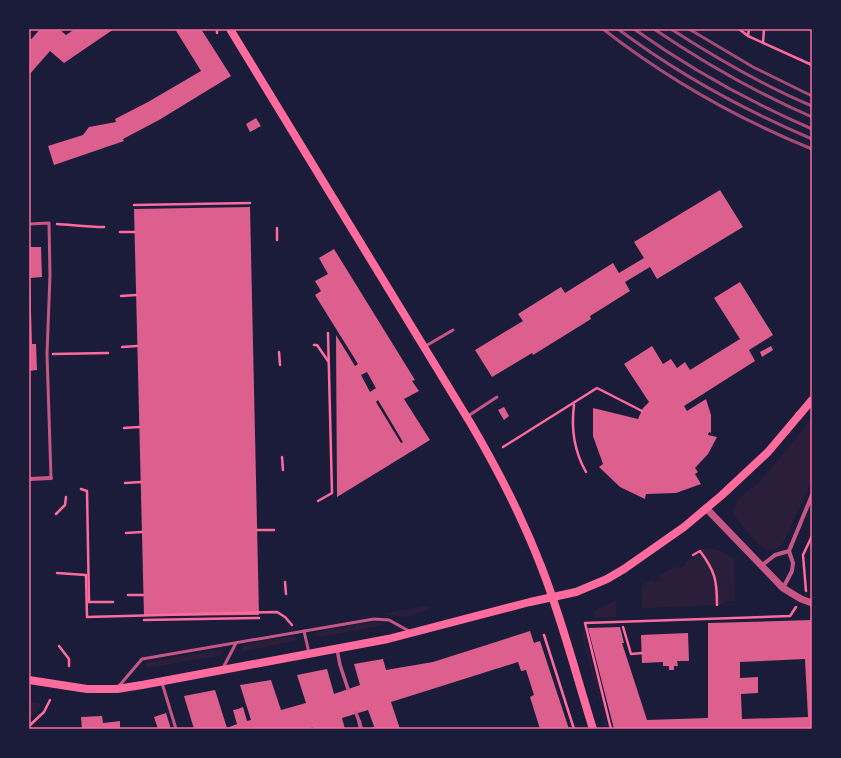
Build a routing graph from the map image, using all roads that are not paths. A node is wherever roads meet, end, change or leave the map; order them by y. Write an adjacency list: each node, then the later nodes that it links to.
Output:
1 (230, 29): 4 (main road)
2 (29, 224): 8 (lane)
3 (453, 330): 4 (lane)
4 (424, 347): 7 (main road)
5 (497, 397): 7 (lane)
6 (812, 400): 11 (main road)
7 (466, 416): 15 (main road)
8 (51, 478): 9 (street)
9 (29, 479)
10 (812, 495): 12 (street)
11 (706, 508): 13 (street); 15 (main road)
12 (789, 551): 13 (street); 14 (street)
13 (761, 566): 14 (street)
14 (783, 588): 16 (street)
15 (553, 597): 18 (main road); 31 (main road)
16 (812, 603)
17 (304, 631): 18 (lane); 19 (lane); 21 (lane)
18 (412, 633): 20 (main road)
19 (236, 643): 22 (lane); 25 (lane)
20 (337, 649): 21 (main road); 26 (street)
21 (310, 655): 22 (main road)
22 (222, 671): 24 (main road)
23 (29, 680): 25 (main road)
24 (161, 682): 25 (main road); 29 (lane)
25 (117, 689)
26 (348, 689)
27 (356, 713): 28 (street)
28 (359, 721): 30 (street)
29 (176, 729)
30 (361, 729)
31 (593, 729)

